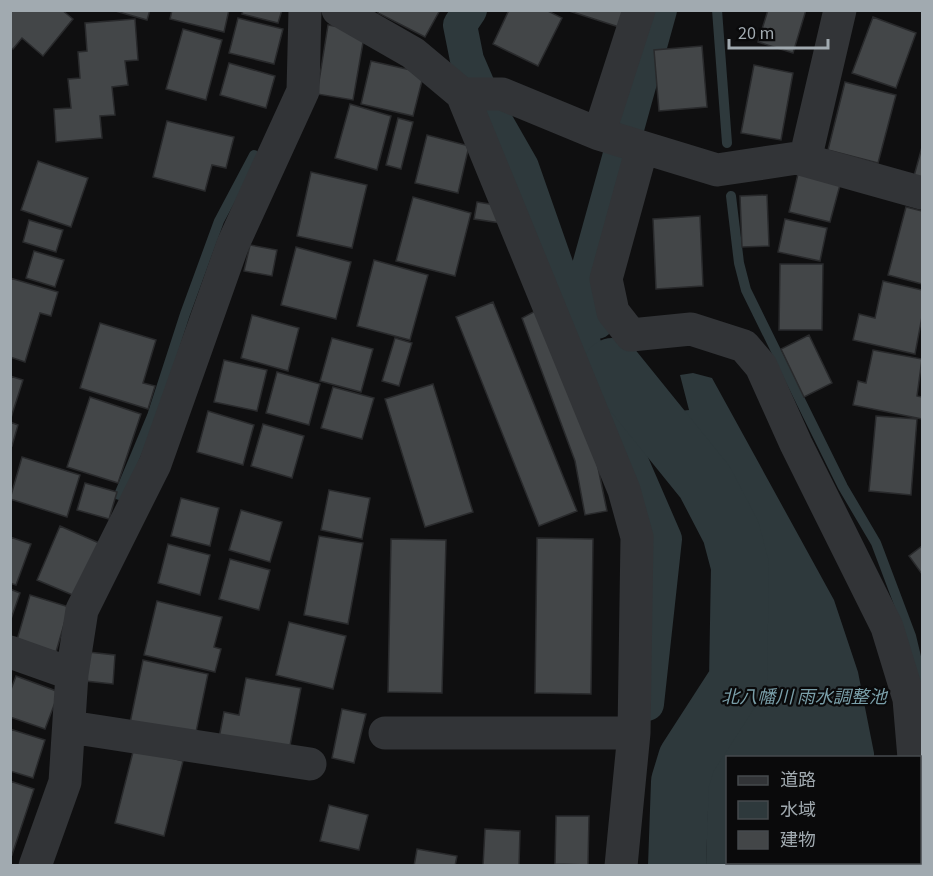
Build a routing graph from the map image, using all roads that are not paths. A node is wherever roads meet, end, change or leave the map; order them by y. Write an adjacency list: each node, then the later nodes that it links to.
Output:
1 (305, 10): 10 (street)
2 (338, 10): 5 (street)
3 (639, 10): 6 (street)
4 (840, 10): 7 (street)
5 (462, 94): 6 (street); 13 (street)
6 (621, 141): 7 (street); 14 (street)
7 (805, 160): 8 (street)
8 (922, 193)
9 (10, 652): 10 (street)
10 (72, 674): 11 (street)
11 (70, 727): 15 (street); 16 (street)
12 (385, 733): 13 (street)
13 (634, 733): 17 (street)
14 (914, 756)
15 (310, 764)
16 (34, 866)
17 (621, 866)

